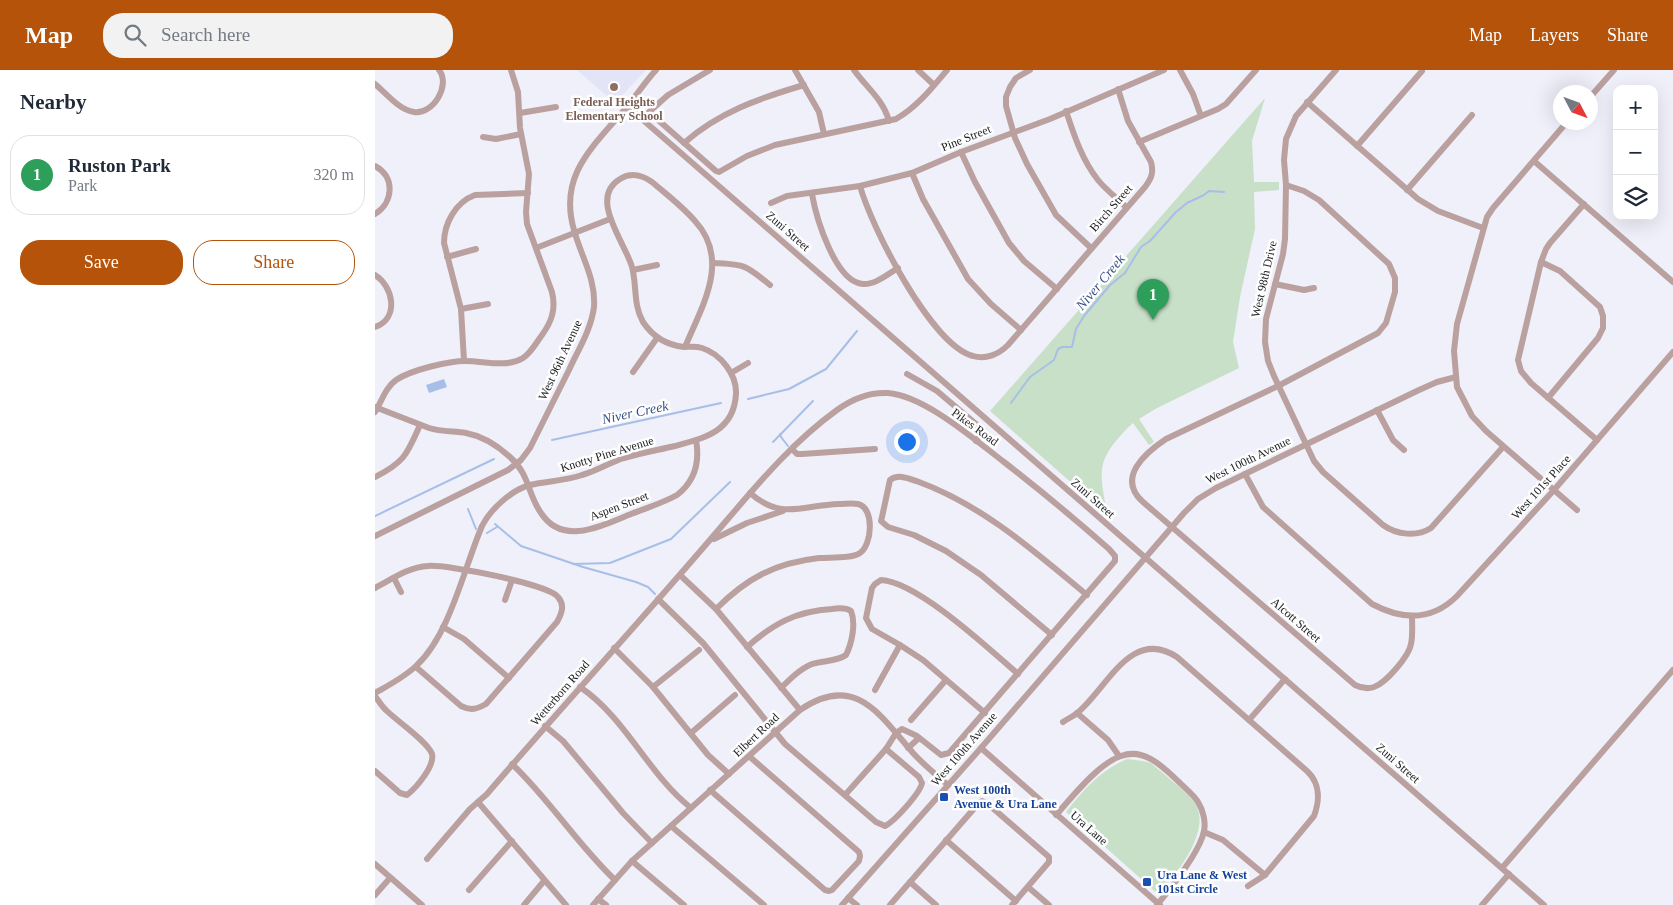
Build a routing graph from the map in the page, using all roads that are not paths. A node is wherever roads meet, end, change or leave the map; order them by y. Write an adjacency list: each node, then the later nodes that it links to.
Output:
1 (439, 70): 16 (street)
2 (511, 70): 25 (street)
3 (656, 70): 22 (street, West 96th Avenue)
4 (710, 70): 35 (street)
5 (795, 70): 17 (street)
6 (854, 70): 28 (street)
7 (918, 70): 18 (street)
8 (947, 70): 18 (street)
9 (1030, 70): 30 (street)
10 (1164, 70): 20 (street, Pine Street)
11 (1181, 70): 27 (street)
12 (1256, 70): 27 (street)
13 (1335, 70): 21 (street, West 98th Drive)
14 (1614, 70): 19 (street)
15 (1422, 71): 36 (street)
16 (375, 84)
17 (804, 85): 32 (street); 35 (street)
18 (935, 85): 28 (street)
19 (1598, 88)
20 (1118, 89): 24 (street, Pine Street); 34 (street)
21 (1307, 102): 36 (street); 42 (street, West 98th Drive)
22 (627, 106): 52 (street, West 96th Avenue); 106 (street, Zuni Street)
23 (556, 107): 25 (street)
24 (1066, 111): 30 (street, Pine Street); 48 (street)
25 (520, 113): 31 (street)
26 (1472, 115): 43 (street)
27 (1201, 116): 34 (street)
28 (889, 121): 32 (street)
29 (1560, 130): 38 (street)
30 (1013, 131): 37 (street, Pine Street); 54 (street)
31 (521, 134): 33 (street); 44 (street)
32 (824, 134): 35 (street)
33 (483, 137)
34 (1139, 142): 48 (street, Birch Street)
35 (684, 143)
36 (1357, 146): 43 (street)
37 (961, 152): 40 (street, Pine Street); 66 (street)
38 (1534, 161): 47 (street); 51 (street)
39 (375, 166): 49 (street)
40 (912, 173): 41 (street, Pine Street); 71 (street)
41 (860, 186): 45 (street, Pine Street); 60 (street, Birch Street)
42 (1286, 186): 64 (street, West 98th Drive); 81 (street)
43 (1407, 190): 51 (street)
44 (529, 193): 53 (street); 56 (street)
45 (812, 194): 46 (street, Pine Street); 60 (street)
46 (771, 203)
47 (1584, 204): 57 (street); 63 (street)
48 (1127, 207): 54 (street, Birch Street)
49 (375, 214)
50 (610, 219): 52 (street); 58 (street); 61 (street)
51 (1483, 228): 80 (street)
52 (574, 232): 53 (street); 95 (street, West 96th Avenue)
53 (536, 248): 75 (street)
54 (1091, 248): 66 (street, Birch Street)
55 (476, 249): 56 (street)
56 (447, 257): 69 (street)
57 (1541, 262): 82 (street); 82 (street)
58 (713, 263): 65 (street); 73 (street)
59 (657, 265): 61 (street)
60 (898, 268): 71 (street, Birch Street)
61 (633, 270): 72 (street)
62 (375, 275): 70 (street)
63 (1673, 282)
64 (1275, 284): 67 (street); 81 (street, West 98th Drive)
65 (770, 285)
66 (1057, 288): 71 (street, Birch Street)
67 (1314, 288)
68 (488, 304): 69 (street)
69 (461, 309): 75 (street)
70 (375, 327)
71 (1021, 330)
72 (657, 338): 73 (street); 77 (street)
73 (685, 347): 78 (street)
74 (1673, 352): 88 (street, West 101st Place)
75 (463, 361): 83 (street)
76 (748, 363): 78 (street)
77 (633, 372)
78 (731, 373): 87 (street, Knotty Pine Avenue)
79 (907, 374): 89 (street)
80 (1456, 377): 84 (street, West 100th Avenue); 91 (street)
81 (1278, 386): 90 (street, West 98th Drive); 103 (street, Alcott Street)
82 (1548, 398): 88 (street)
83 (376, 409): 85 (street, Aspen Street)
84 (1377, 410): 90 (street, West 100th Avenue); 94 (street)
85 (420, 425): 95 (street, Aspen Street); 97 (street)
86 (803, 439): 89 (street, Pikes Road); 92 (street, Wetterborn Road)
87 (696, 440): 98 (street, Knotty Pine Avenue); 98 (street, Aspen Street)
88 (1597, 440): 99 (street, West 101st Place)
89 (977, 441): 113 (street, Pikes Road)
90 (1306, 443): 91 (street, West 98th Drive); 96 (street, West 100th Avenue)
91 (1503, 447): 99 (street)
92 (791, 449): 93 (street); 100 (street, Wetterborn Road)
93 (875, 449)
94 (1405, 450)
95 (517, 464): 98 (street, Aspen Street); 104 (street, West 96th Avenue)
96 (1245, 474): 103 (street, West 100th Avenue); 117 (street)
97 (375, 477)
98 (529, 485): 107 (street, Knotty Pine Avenue)
99 (1554, 490): 102 (street); 117 (street, West 101st Place)
100 (750, 493): 101 (street); 105 (street, Wetterborn Road)
101 (784, 510): 105 (street, Wetterborn Road); 116 (street)
102 (1577, 510)
103 (1172, 526): 106 (street, West 100th Avenue); 117 (street, Alcott Street)
104 (375, 536)
105 (710, 541): 108 (street, Wetterborn Road)
106 (1145, 558): 128 (street, Zuni Street); 148 (street, West 100th Avenue)
107 (465, 570): 109 (street); 110 (street); 118 (street, Knotty Pine Avenue)
108 (679, 575): 114 (street, Wetterborn Road); 116 (street)
109 (394, 578): 111 (street); 112 (street)
110 (512, 580): 115 (street); 127 (street)
111 (375, 588)
112 (401, 592)
113 (1087, 595): 119 (street); 119 (street)
114 (658, 599): 122 (street, Wetterborn Road); 143 (street)
115 (505, 600)
116 (716, 609): 121 (street)
117 (1412, 616)
118 (443, 627): 124 (street, Knotty Pine Avenue); 127 (street)
119 (1053, 635): 126 (street)
120 (900, 645): 126 (street); 129 (street); 133 (street)
121 (747, 647): 132 (street); 132 (street)
122 (614, 648): 130 (street, Wetterborn Road); 131 (street)
123 (699, 650): 131 (street)
124 (416, 667): 127 (street); 134 (street, Knotty Pine Avenue)
125 (1673, 670): 169 (street)
126 (1019, 674): 137 (street)
127 (509, 678)
128 (1285, 679): 140 (street); 169 (street, Zuni Street)
129 (946, 680): 137 (street); 139 (street)
130 (580, 687): 142 (street, Wetterborn Road); 159 (street)
131 (653, 687): 144 (street)
132 (781, 688): 136 (street)
133 (875, 690)
134 (375, 694): 153 (street)
135 (735, 696): 144 (street)
136 (800, 710): 143 (street, Elbert Road); 145 (street, Elbert Road)
137 (985, 713): 146 (street)
138 (1077, 713): 140 (street); 141 (street); 150 (street)
139 (911, 720)
140 (1249, 720): 171 (street)
141 (1063, 722)
142 (545, 726): 152 (street, Wetterborn Road); 165 (street)
143 (775, 732): 151 (street, Elbert Road); 157 (street)
144 (691, 733): 154 (street)
145 (897, 733): 146 (street); 147 (street, Elbert Road); 149 (street)
146 (919, 738): 147 (street)
147 (908, 748): 155 (street, Elbert Road)
148 (981, 748): 155 (street, West 100th Avenue); 160 (street, Ura Lane)
149 (886, 749): 157 (street); 157 (street)
150 (1119, 756): 160 (street); 162 (street)
151 (750, 757): 154 (street, Elbert Road); 156 (street)
152 (512, 764): 158 (street, Wetterborn Road); 173 (street)
153 (375, 771)
154 (729, 774): 156 (street, Elbert Road)
155 (948, 785): 181 (street, West 100th Avenue)
156 (710, 790): 159 (street, Elbert Road)
157 (845, 795)
158 (478, 802): 164 (street); 166 (street, Wetterborn Road)
159 (691, 808): 161 (street, Elbert Road)
160 (1056, 815): 183 (street, Ura Lane)
161 (671, 826): 165 (street, Elbert Road); 190 (street)
162 (1204, 832): 171 (street); 183 (street)
163 (946, 840): 175 (street); 177 (street); 182 (street)
164 (512, 841): 174 (street); 178 (street)
165 (652, 843): 167 (street, Elbert Road)
166 (427, 859)
167 (633, 861): 173 (street, Elbert Road); 189 (street)
168 (375, 864): 172 (street)
169 (1502, 868): 170 (street, Zuni Street)
170 (1509, 874): 196 (street); 197 (street, Zuni Street)
171 (1265, 875): 176 (street)
172 (390, 878): 179 (street); 184 (street)
173 (615, 880): 180 (street, Elbert Road)
174 (545, 882): 185 (street); 186 (street)
175 (910, 882): 193 (street); 194 (street)
176 (1248, 886)
177 (1028, 887): 182 (street); 195 (street)
178 (469, 890)
179 (375, 895)
180 (598, 898): 187 (street, Elbert Road); 188 (street)
181 (849, 898): 191 (street, West 100th Avenue); 192 (street)
182 (1014, 903)
183 (1158, 904)
184 (422, 905)
185 (524, 905)
186 (566, 905)
187 (593, 905)
188 (606, 905)
189 (684, 905)
190 (763, 905)
191 (842, 905)
192 (857, 905)
193 (890, 905)
194 (936, 905)
195 (1049, 905)
196 (1482, 905)
197 (1544, 905)

